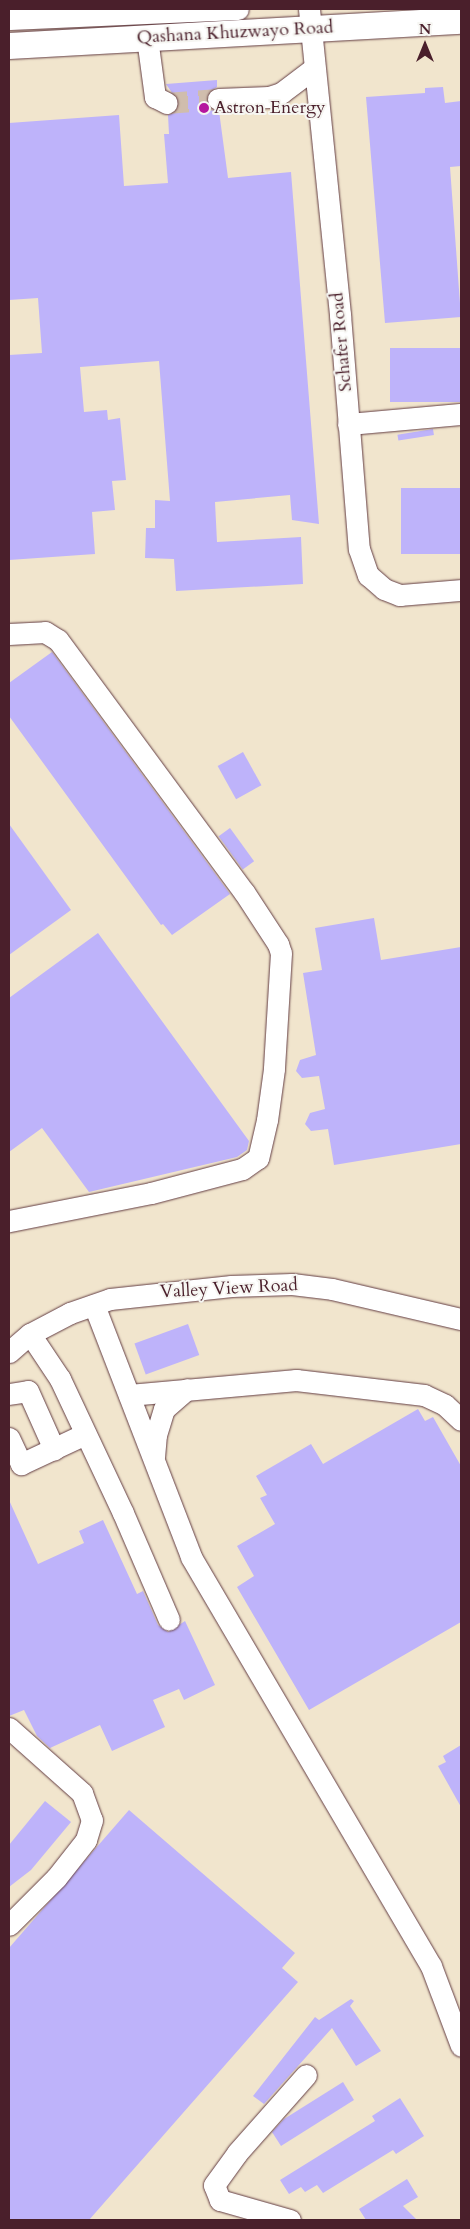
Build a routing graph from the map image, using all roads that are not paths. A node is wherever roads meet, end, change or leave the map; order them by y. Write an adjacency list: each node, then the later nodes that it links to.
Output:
1 (238, 9): 3 (street)
2 (310, 19): 4 (main road, Qashana Khuzwayo Road); 5 (main road, Qashana Khuzwayo Road); 7 (street, Schafer Road)
3 (9, 20)
4 (461, 22)
5 (147, 38): 6 (main road, Qashana Khuzwayo Road); 9 (street)
6 (9, 46)
7 (314, 68): 8 (street); 11 (street, Schafer Road)
8 (218, 99)
9 (167, 103)
10 (461, 414): 11 (street)
11 (348, 424): 12 (street, Schafer Road)
12 (461, 590)
13 (9, 634): 14 (street)
14 (9, 1221)
15 (94, 1304): 16 (street, Valley View Road); 17 (street, Valley View Road); 21 (street)
16 (461, 1319)
17 (30, 1334): 18 (street, Valley View Road); 23 (street)
18 (9, 1352)
19 (186, 1389): 21 (street); 22 (street); 26 (street)
20 (9, 1394): 25 (street)
21 (129, 1395): 26 (street)
22 (461, 1420)
23 (85, 1434): 25 (street); 27 (street)
24 (9, 1438): 25 (street)
25 (54, 1449)
26 (154, 1462): 30 (street)
27 (168, 1620)
28 (9, 1728): 29 (street)
29 (9, 1924)
30 (461, 2046)
31 (306, 2075): 32 (street)
32 (290, 2220)

